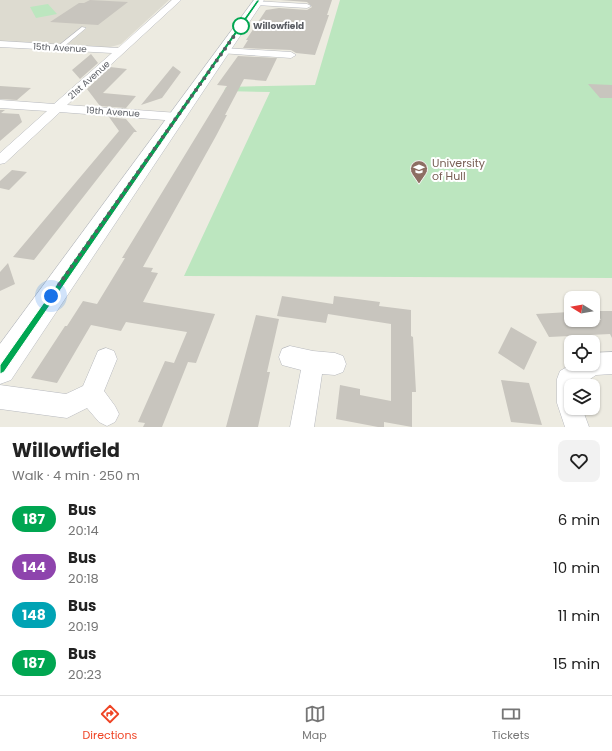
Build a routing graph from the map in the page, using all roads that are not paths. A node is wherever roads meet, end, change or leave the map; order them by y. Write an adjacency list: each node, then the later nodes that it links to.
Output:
1 (177, 0): 7 (street, 21st Avenue)
2 (316, 1): 3 (street)
3 (257, 2): 8 (street)
4 (84, 28): 6 (lane)
5 (0, 44): 6 (street, 15th Avenue)
6 (58, 48): 7 (street, 15th Avenue)
7 (120, 51): 11 (street, 21st Avenue)
8 (223, 51): 9 (street); 12 (street)
9 (286, 65)
10 (0, 104): 11 (street, 19th Avenue)
11 (58, 108): 12 (street, 19th Avenue); 13 (street, 21st Avenue)
12 (178, 117): 16 (street)
13 (0, 160)
14 (290, 356): 21 (street)
15 (106, 359): 18 (street)
16 (2, 363)
17 (612, 363): 22 (street)
18 (91, 394): 19 (street); 20 (street)
19 (0, 397)
20 (107, 414)
21 (302, 427)
22 (577, 427)

